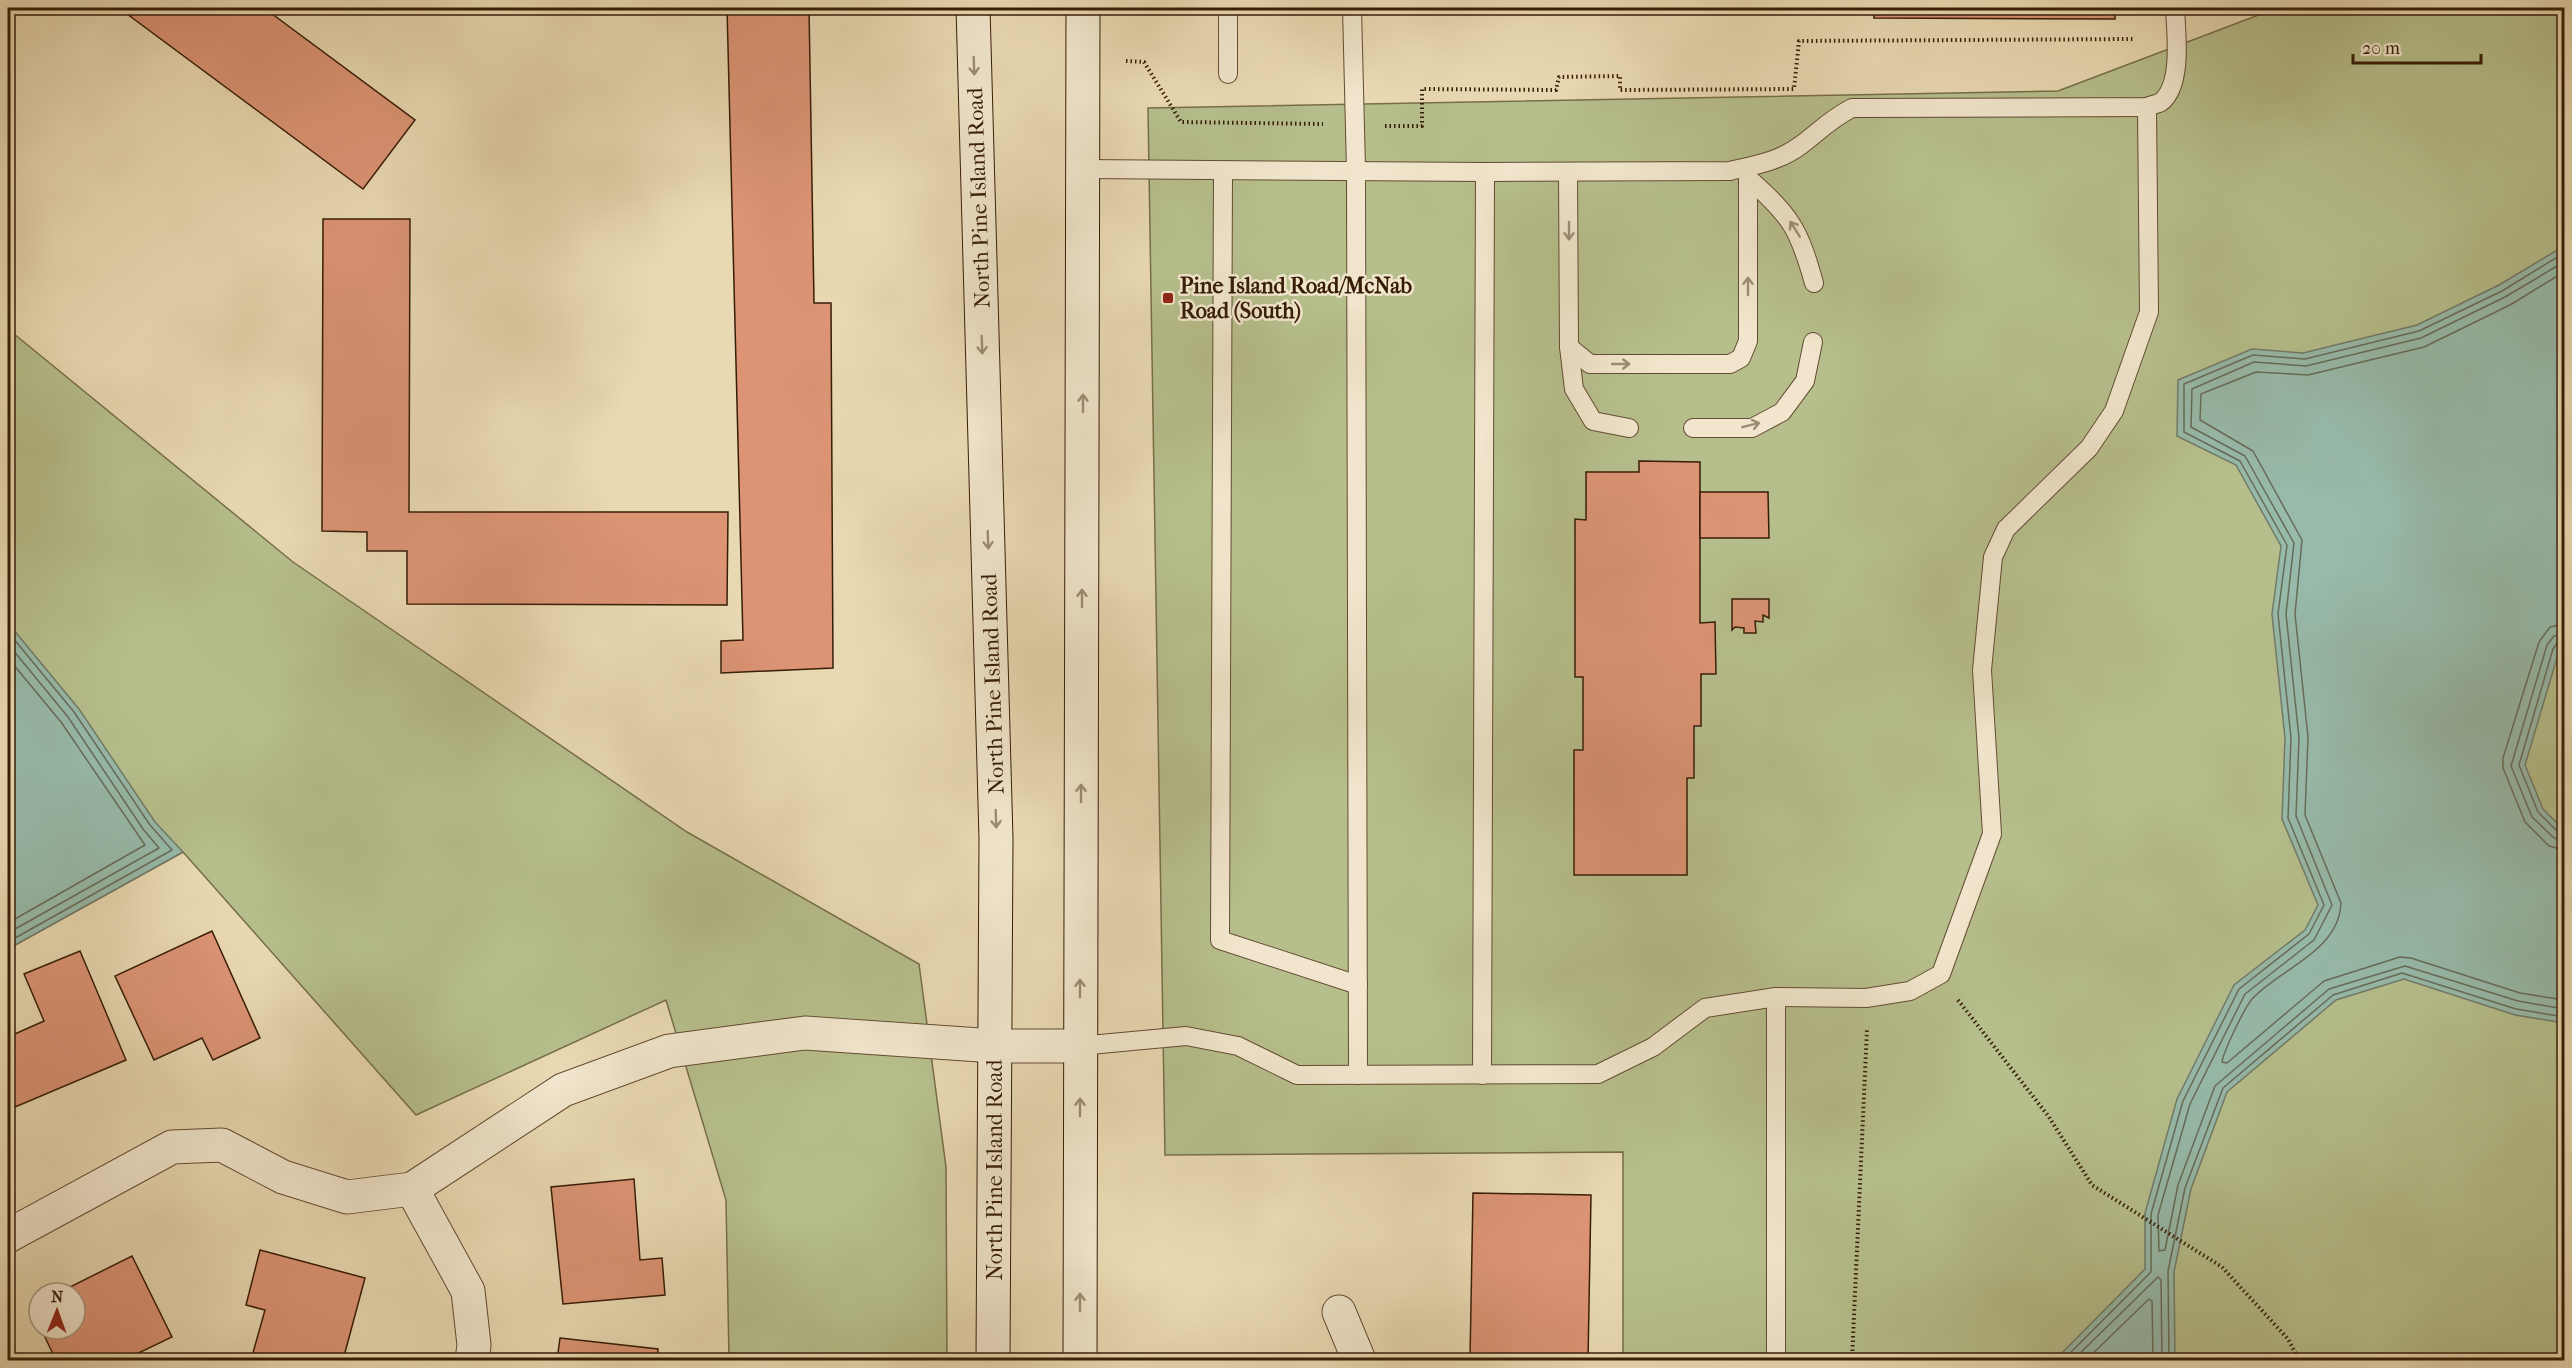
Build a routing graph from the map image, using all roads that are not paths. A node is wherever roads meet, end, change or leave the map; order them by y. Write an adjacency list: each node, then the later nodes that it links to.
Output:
1 (973, 8): 21 (main road, North Pine Island Road, one-way to 21)
2 (1083, 8): 8 (main road)
3 (1228, 8): 6 (lane)
4 (1352, 8): 9 (lane)
5 (2175, 8): 7 (lane)
6 (1228, 74)
7 (2147, 106): 13 (lane); 20 (lane)
8 (1084, 169): 10 (lane); 22 (main road, one-way to 8)
9 (1356, 170): 10 (lane); 11 (lane); 19 (lane)
10 (1223, 171): 19 (lane)
11 (1485, 172): 12 (lane); 24 (lane)
12 (1569, 172): 13 (lane); 16 (lane, one-way to 16)
13 (1748, 173): 14 (lane, one-way to 13); 16 (lane, one-way to 13)
14 (1814, 283)
15 (1813, 342): 18 (lane, one-way to 15)
16 (1569, 347): 17 (lane)
17 (1629, 428)
18 (1693, 428)
19 (1358, 985): 23 (lane)
20 (1776, 997): 24 (lane); 28 (lane)
21 (995, 1046): 22 (main road); 25 (main road); 30 (main road, North Pine Island Road)
22 (1079, 1047): 23 (lane); 31 (main road, one-way to 22)
23 (1358, 1074): 24 (lane)
24 (1482, 1075)
25 (412, 1189): 26 (main road); 29 (main road)
26 (8, 1236)
27 (1339, 1312): 32 (main road)
28 (1776, 1357)
29 (472, 1360)
30 (993, 1360)
31 (1080, 1360)
32 (1359, 1360)

